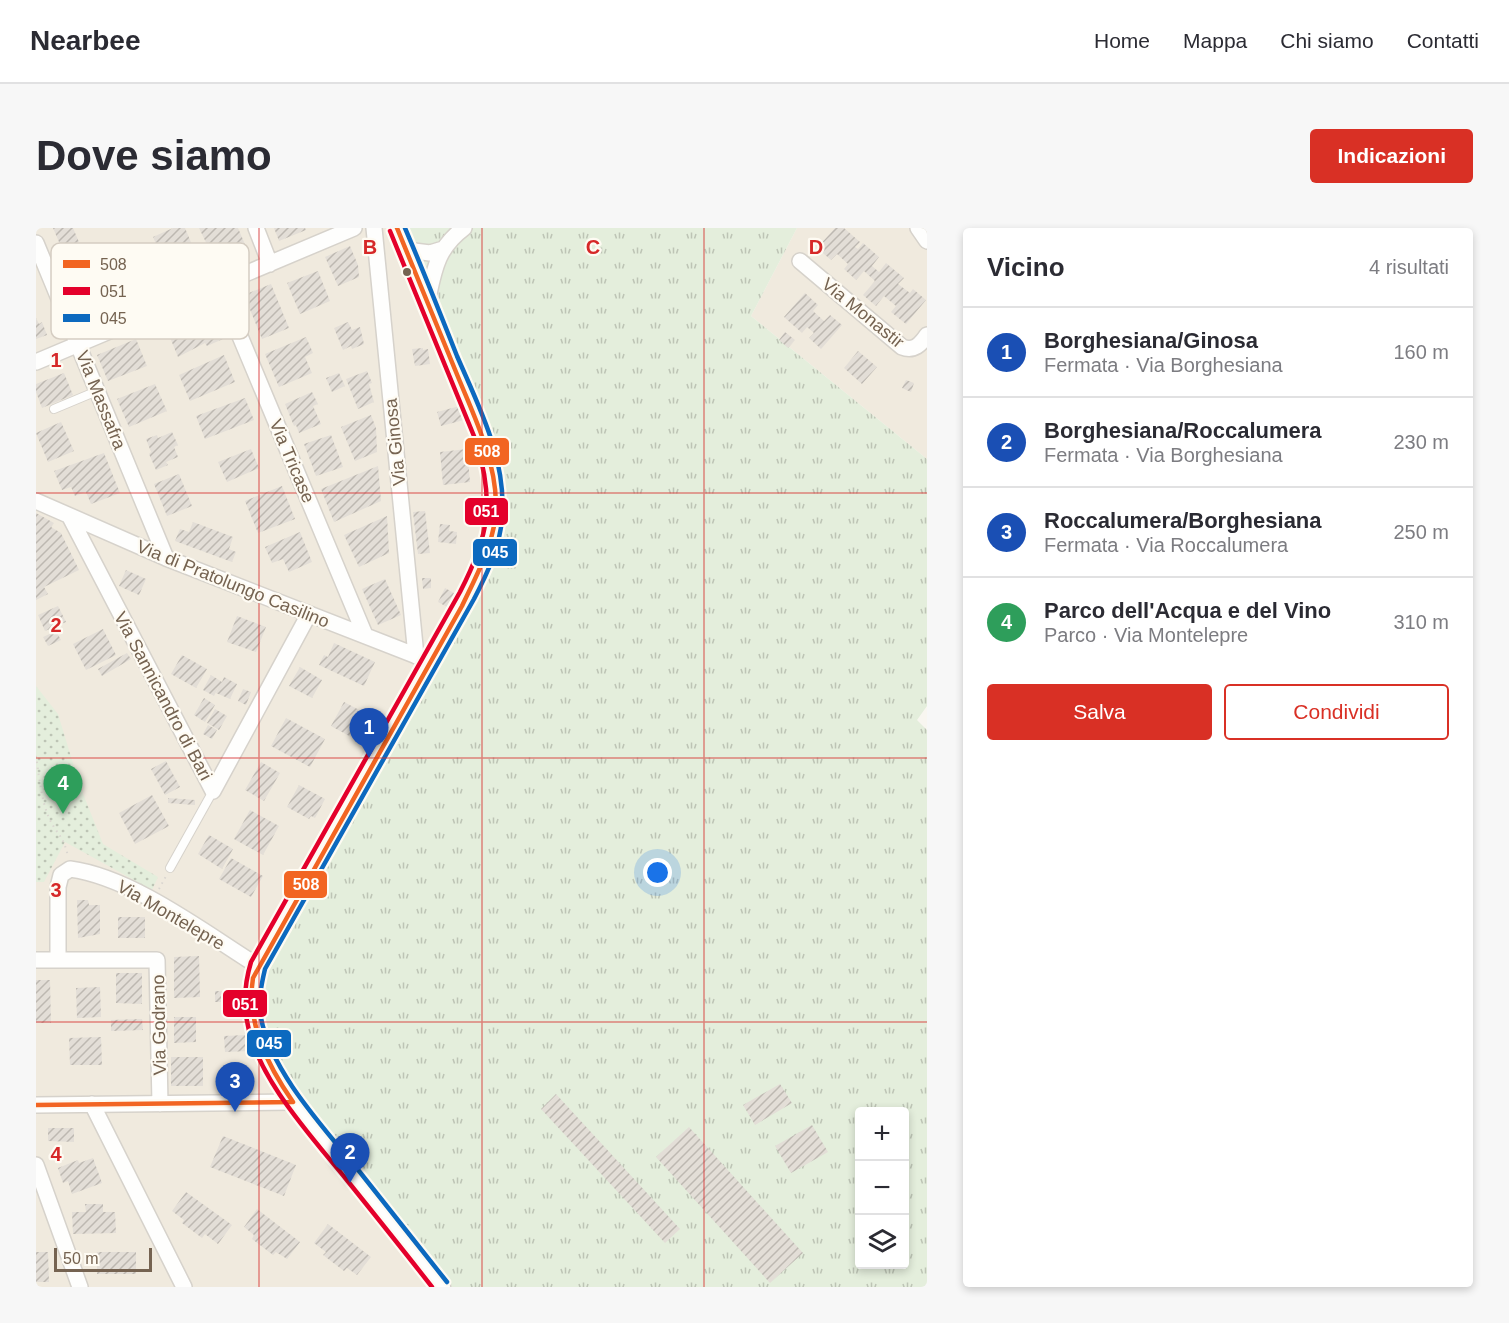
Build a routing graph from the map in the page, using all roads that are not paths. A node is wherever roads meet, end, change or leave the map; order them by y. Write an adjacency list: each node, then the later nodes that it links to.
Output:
1 (256, 228): 12 (street)
2 (354, 228): 12 (street)
3 (374, 228): 29 (street, Via Ginosa)
4 (397, 228): 10 (street)
5 (464, 228): 9 (street)
6 (918, 228): 7 (street)
7 (927, 241)
8 (36, 243): 14 (street, Via Massafra)
9 (443, 249): 10 (street); 15 (street)
10 (406, 250): 15 (street)
11 (800, 261): 16 (street, Via Monastir)
12 (270, 264): 13 (street)
13 (249, 273)
14 (51, 279)
15 (428, 303): 29 (street)
16 (927, 335)
17 (76, 339): 20 (street, Via Massafra)
18 (92, 339): 20 (street)
19 (241, 339): 28 (street, Via Tricase)
20 (78, 345): 21 (street); 22 (street, Via Massafra)
21 (36, 362)
22 (97, 391): 23 (lane); 26 (street, Via Massafra)
23 (54, 409)
24 (36, 501): 25 (street, Via di Pratolungo Casilino)
25 (70, 517): 26 (street, Via di Pratolungo Casilino); 30 (street, Via Sannicandro di Bari)
26 (166, 558): 27 (street, Via di Pratolungo Casilino)
27 (309, 614): 28 (street, Via di Pratolungo Casilino); 30 (street, Via Sannicandro di Bari)
28 (365, 635): 29 (street, Via di Pratolungo Casilino)
29 (424, 659): 34 (street)
30 (213, 791): 31 (lane)
31 (170, 868)
32 (36, 960): 33 (street, Via Godrano)
33 (58, 960): 34 (street, Via Montelepre); 37 (street, Via Godrano)
34 (258, 966): 35 (street)
35 (293, 1102): 37 (street); 42 (street)
36 (92, 1104): 37 (street); 38 (street); 41 (street)
37 (160, 1104)
38 (36, 1105)
39 (36, 1165): 40 (street)
40 (80, 1287)
41 (184, 1287)
42 (441, 1287)

